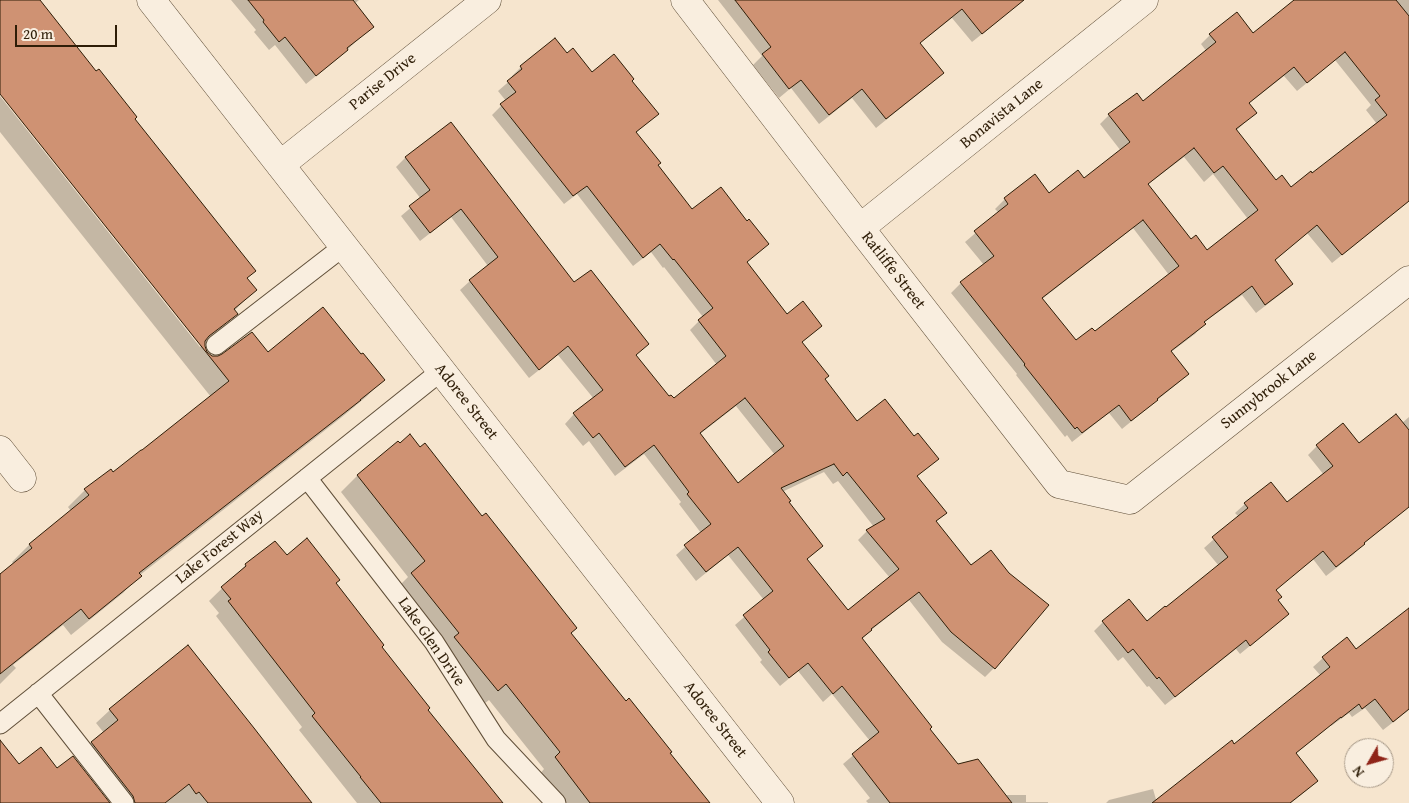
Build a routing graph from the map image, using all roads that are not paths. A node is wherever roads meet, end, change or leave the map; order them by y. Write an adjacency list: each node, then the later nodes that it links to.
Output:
1 (151, 0): 5 (street, Adoree Street)
2 (486, 0): 5 (street, Parise Drive)
3 (685, 0): 6 (street, Ratliffe Street)
4 (1144, 0): 6 (street, Bonavista Lane)
5 (280, 164): 7 (street, Adoree Street)
6 (860, 228): 14 (street, Ratliffe Street)
7 (344, 246): 9 (lane); 10 (street, Adoree Street)
8 (1409, 280): 14 (street, Sunnybrook Lane)
9 (216, 345)
10 (441, 371): 13 (lane, Lake Forest Way); 19 (street, Adoree Street)
11 (0, 450): 12 (street)
12 (22, 478)
13 (306, 478): 15 (lane, Lake Forest Way); 18 (lane, Lake Glen Drive)
14 (1130, 500)
15 (38, 693): 16 (lane, Lake Forest Way); 17 (lane)
16 (0, 724)
17 (124, 803)
18 (556, 803)
19 (780, 803)

